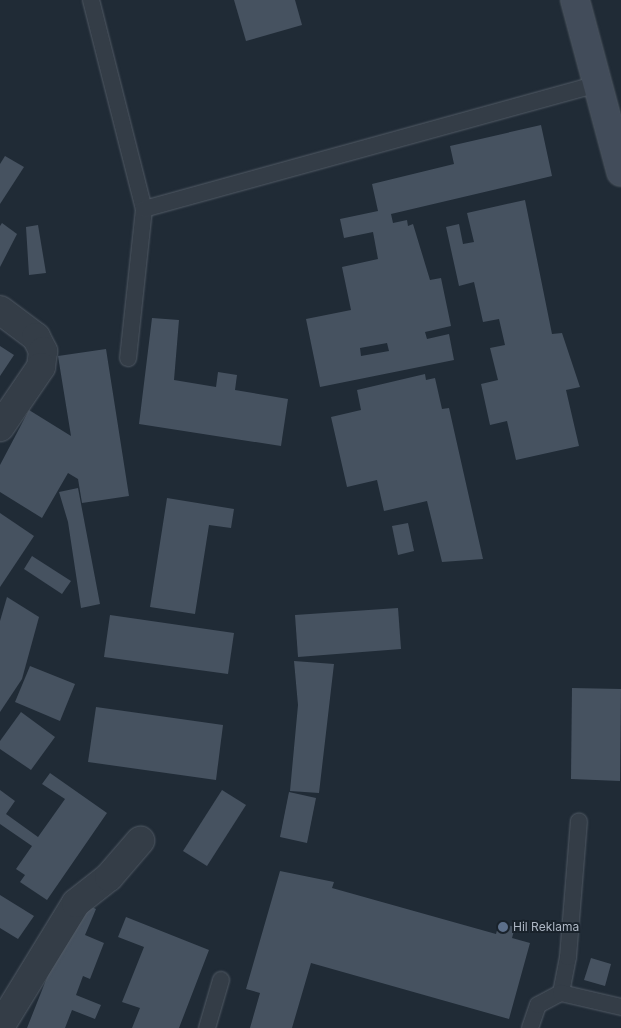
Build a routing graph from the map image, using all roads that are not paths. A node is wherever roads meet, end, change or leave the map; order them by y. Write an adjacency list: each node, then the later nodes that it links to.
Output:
1 (91, 0): 5 (lane)
2 (575, 0): 3 (street)
3 (599, 84): 4 (street); 5 (lane)
4 (621, 172)
5 (144, 209): 7 (lane)
6 (10, 316): 8 (street)
7 (128, 358)
8 (0, 427)
9 (579, 821): 12 (lane)
10 (140, 841): 14 (street)
11 (221, 980): 15 (lane)
12 (561, 993): 13 (lane); 16 (lane)
13 (621, 1008)
14 (0, 1027)
15 (207, 1028)
16 (530, 1028)

